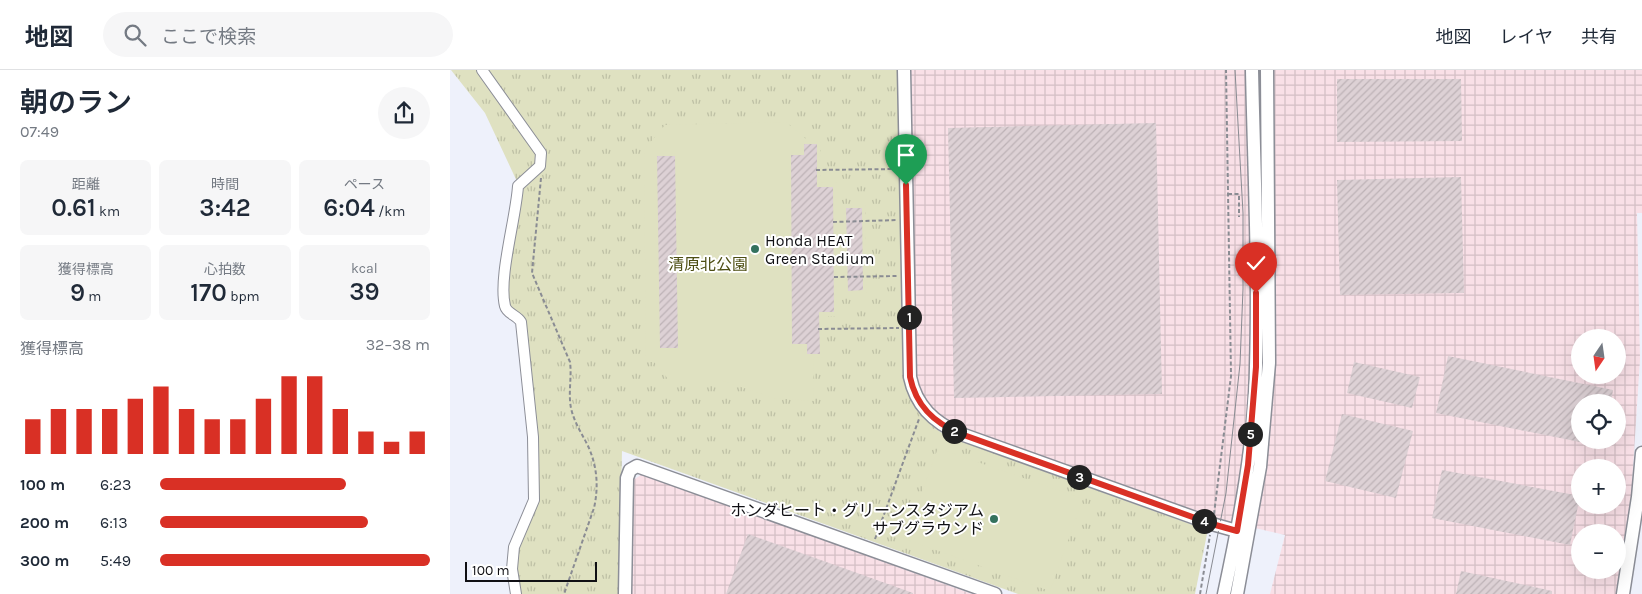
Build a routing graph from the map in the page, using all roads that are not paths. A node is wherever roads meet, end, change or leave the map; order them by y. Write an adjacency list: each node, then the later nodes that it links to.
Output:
1 (482, 70): 8 (street)
2 (904, 70): 7 (street)
3 (1252, 70): 7 (street)
4 (1267, 70): 12 (street)
5 (1642, 453): 6 (street)
6 (1640, 497): 13 (street)
7 (1237, 531): 11 (street)
8 (516, 594)
9 (625, 594): 10 (street)
10 (995, 594)
11 (1224, 594)
12 (1237, 594)
13 (1623, 594)

